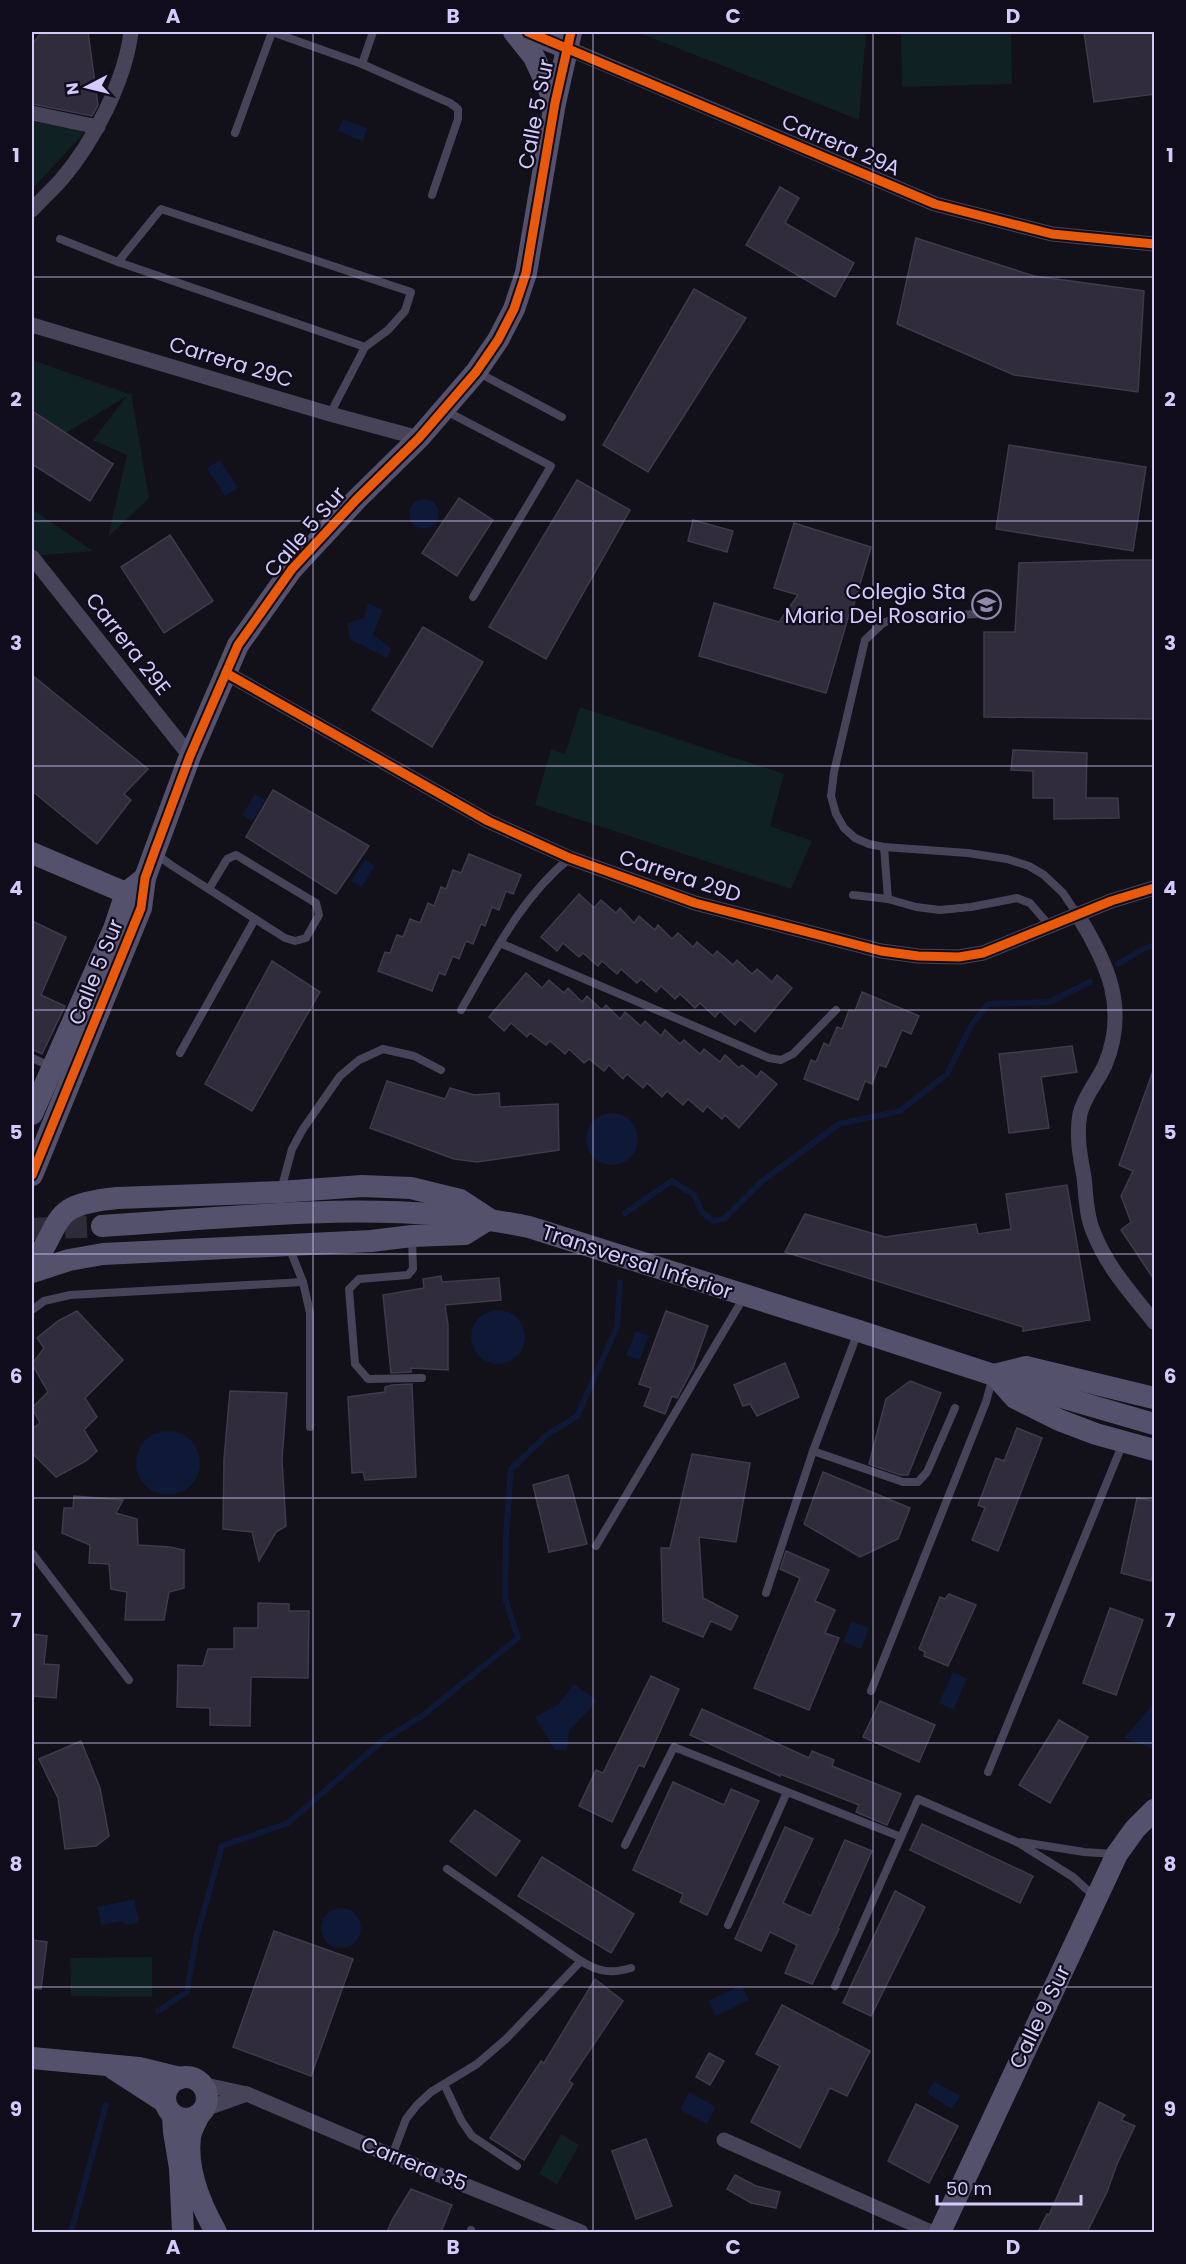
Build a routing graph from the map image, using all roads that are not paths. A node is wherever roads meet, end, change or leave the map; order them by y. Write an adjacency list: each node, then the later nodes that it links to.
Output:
1 (131, 32): 10 (street)
2 (272, 32): 7 (lane); 11 (lane)
3 (373, 32): 7 (lane)
4 (514, 32): 8 (main road)
5 (528, 32): 6 (main road, Carrera 29A)
6 (569, 40): 8 (main road, Calle 5 Sur); 15 (street, Carrera 29A)
7 (362, 64): 12 (lane)
8 (555, 103): 19 (main road, Calle 5 Sur)
9 (32, 113): 10 (street)
10 (98, 127): 13 (street)
11 (235, 133)
12 (432, 195)
13 (32, 210)
14 (60, 239): 16 (lane)
15 (1155, 244)
16 (118, 262): 18 (lane); 18 (lane)
17 (32, 326): 21 (street, Carrera 29C)
18 (365, 347): 21 (lane)
19 (476, 372): 20 (main road, Calle 5 Sur); 22 (lane)
20 (445, 410): 23 (main road, Calle 5 Sur); 25 (lane)
21 (330, 414): 23 (street, Carrera 29C)
22 (562, 417)
23 (419, 438): 27 (main road, Calle 5 Sur)
24 (32, 557): 28 (street, Carrera 29E)
25 (473, 597)
26 (987, 604): 29 (lane)
27 (226, 673): 28 (main road, Calle 5 Sur); 32 (street, Carrera 29D)
28 (190, 756): 31 (main road, Calle 5 Sur)
29 (884, 847): 36 (lane); 38 (lane)
30 (32, 853): 37 (main road)
31 (154, 853): 34 (lane); 37 (main road, Calle 5 Sur)
32 (570, 858): 40 (street, Carrera 29D); 41 (lane)
33 (1155, 888): 38 (street, Carrera 29D)
34 (209, 889): 39 (lane); 39 (lane)
35 (853, 895): 36 (lane)
36 (888, 899): 40 (lane)
37 (134, 901): 46 (main road, Calle 5 Sur); 49 (main road, Calle 5 Sur)
38 (1077, 914): 40 (street, Carrera 29D); 60 (street)
39 (255, 918): 44 (lane)
40 (1049, 925)
41 (500, 943): 42 (lane); 43 (lane)
42 (461, 1010)
43 (836, 1010)
44 (180, 1053)
45 (32, 1058): 46 (lane)
46 (52, 1067): 48 (main road, Calle 5 Sur)
47 (441, 1070): 50 (lane)
48 (32, 1114)
49 (32, 1175)
50 (280, 1192): 51 (main road); 55 (main road)
51 (489, 1219): 52 (main road, Transversal Inferior); 53 (main road); 58 (main road, Transversal Inferior)
52 (102, 1226)
53 (412, 1236): 54 (main road); 63 (lane)
54 (288, 1245): 56 (main road); 57 (lane)
55 (32, 1267)
56 (32, 1272)
57 (303, 1282): 59 (lane); 67 (lane)
58 (745, 1296): 61 (main road, Transversal Inferior); 71 (lane)
59 (32, 1310)
60 (1155, 1322)
61 (858, 1331): 62 (main road, Transversal Inferior); 70 (lane)
62 (994, 1375): 64 (main road); 66 (main road, Transversal Inferior); 68 (main road); 75 (lane)
63 (422, 1378)
64 (1155, 1398)
65 (955, 1408): 70 (lane)
66 (1155, 1424)
67 (310, 1427)
68 (1124, 1442): 69 (main road); 76 (lane)
69 (1155, 1450)
70 (813, 1451): 73 (lane)
71 (596, 1546)
72 (32, 1553): 74 (lane)
73 (765, 1593)
74 (129, 1680)
75 (871, 1691)
76 (988, 1772)
77 (787, 1792): 80 (lane); 82 (lane); 86 (lane)
78 (1155, 1810): 79 (main road, Calle 9 Sur)
79 (1145, 1824): 83 (main road, Calle 9 Sur)
80 (901, 1837): 81 (lane); 89 (lane)
81 (1017, 1842): 83 (lane); 85 (lane)
82 (625, 1845)
83 (1117, 1854): 85 (main road, Calle 9 Sur)
84 (447, 1869): 87 (lane)
85 (1095, 1898): 104 (main road, Calle 9 Sur)
86 (728, 1925)
87 (581, 1961): 88 (lane); 93 (lane)
88 (631, 1968)
89 (835, 1986)
90 (32, 2058): 91 (main road, Carrera 35)
91 (108, 2065): 92 (main road, Carrera 35); 95 (main road, Carrera 35)
92 (190, 2081): 94 (street, Carrera 35); 95 (main road); 96 (main road)
93 (444, 2084): 98 (lane); 99 (lane)
94 (248, 2094): 96 (street); 98 (street, Carrera 35)
95 (169, 2108): 96 (main road); 100 (main road)
96 (202, 2112): 101 (main road)
97 (724, 2140): 103 (street)
98 (392, 2156): 102 (street, Carrera 35)
99 (517, 2166)
100 (183, 2232)
101 (216, 2232)
102 (581, 2232)
103 (931, 2232)
104 (940, 2232)

